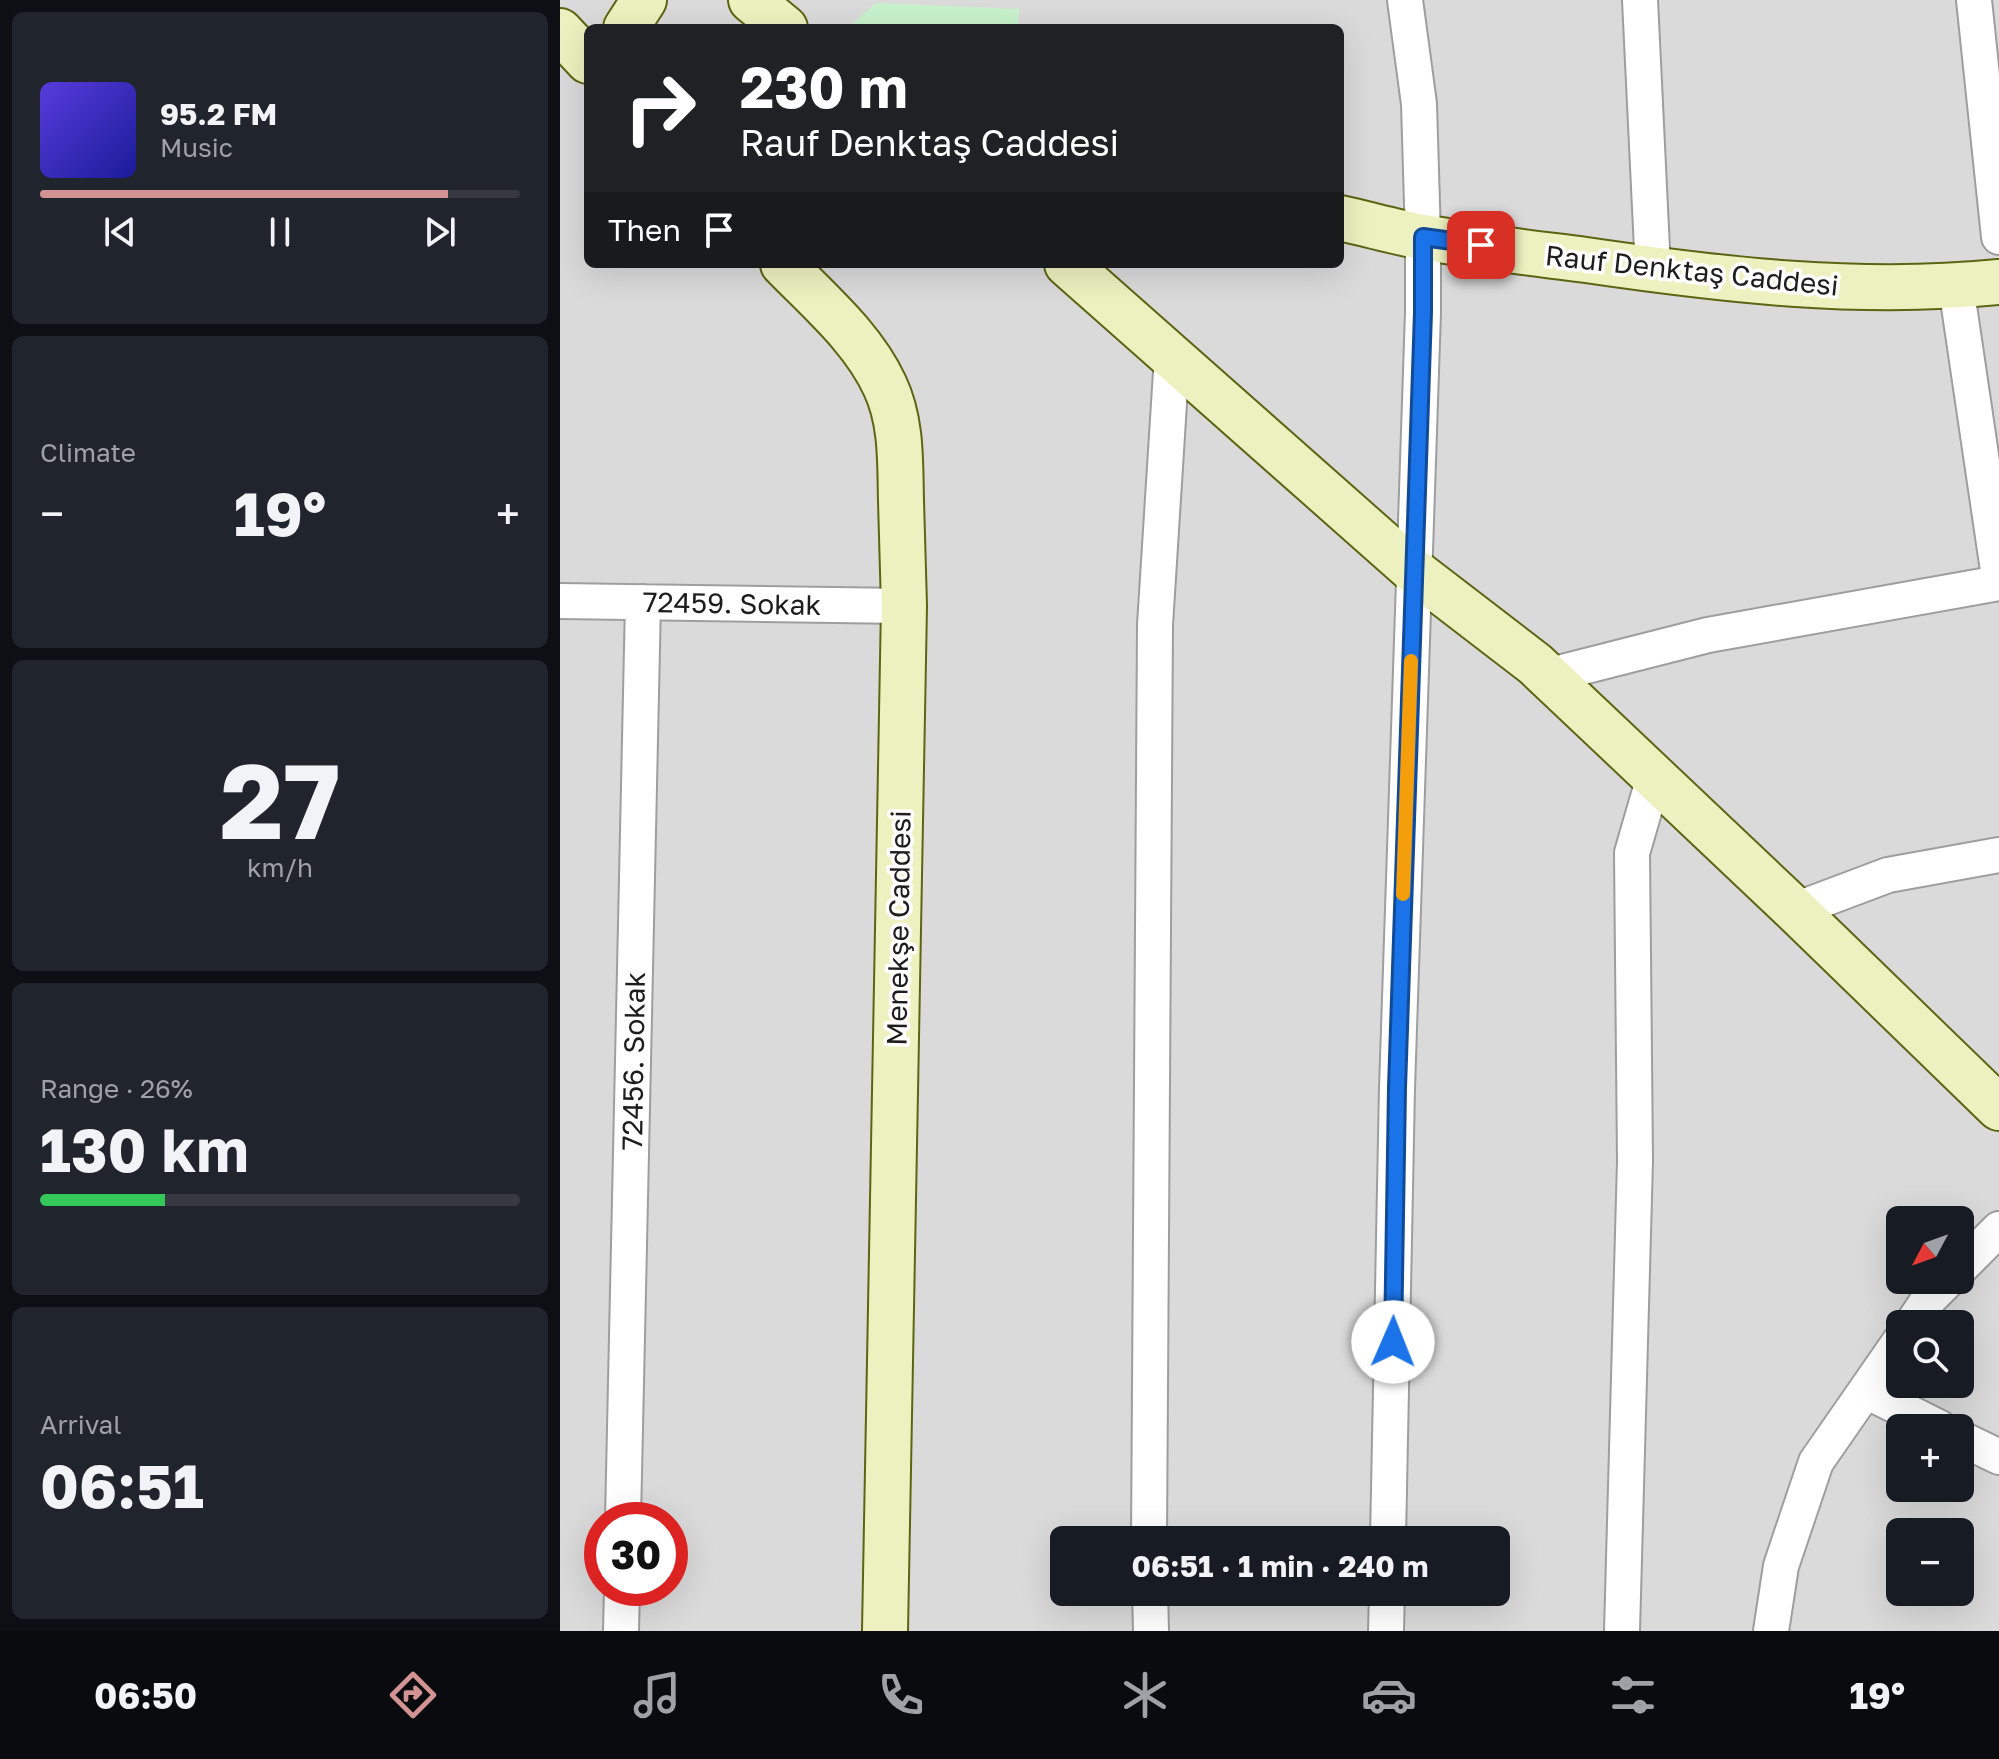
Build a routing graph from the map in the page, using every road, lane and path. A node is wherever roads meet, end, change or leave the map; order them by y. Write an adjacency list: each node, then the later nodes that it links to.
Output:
1 (644, 0): 6 (street)
2 (751, 0): 7 (street)
3 (1405, 0): 11 (street)
4 (1640, 0): 15 (street)
5 (1974, 0): 12 (street)
6 (629, 24)
7 (780, 24)
8 (560, 31): 9 (street)
9 (584, 57)
10 (1344, 219): 11 (street, Rauf Denktaş Caddesi)
11 (1423, 237): 15 (street, Rauf Denktaş Caddesi); 19 (street)
12 (1999, 237)
13 (787, 268): 23 (street, Menekşe Caddesi)
14 (1072, 268): 18 (street)
15 (1653, 270): 17 (street, Rauf Denktaş Caddesi)
16 (1999, 282): 17 (street, Rauf Denktaş Caddesi)
17 (1956, 286): 20 (street)
18 (1172, 356): 19 (street); 39 (street)
19 (1414, 571): 24 (street); 40 (street)
20 (1999, 580): 24 (street)
21 (560, 601): 22 (street, 72459. Sokak)
22 (643, 602): 23 (street, 72459. Sokak); 38 (street, 72456. Sokak)
23 (904, 606): 45 (street, Menekşe Caddesi)
24 (1547, 676): 25 (street)
25 (1654, 777): 27 (street); 48 (street)
26 (1999, 855): 27 (street)
27 (1795, 910): 28 (street)
28 (1999, 1108)
29 (1999, 1229): 30 (street)
30 (1974, 1254)
31 (1934, 1294): 32 (street)
32 (1921, 1310)
33 (1886, 1362): 34 (street)
34 (1866, 1391): 35 (street); 49 (street)
35 (1912, 1414)
36 (1974, 1445): 37 (street)
37 (1999, 1457)
38 (623, 1502)
39 (1149, 1526)
40 (1388, 1526)
41 (622, 1606): 44 (street)
42 (1150, 1606): 46 (street)
43 (1387, 1606): 47 (street)
44 (621, 1631)
45 (885, 1631)
46 (1151, 1631)
47 (1386, 1631)
48 (1622, 1631)
49 (1771, 1631)

